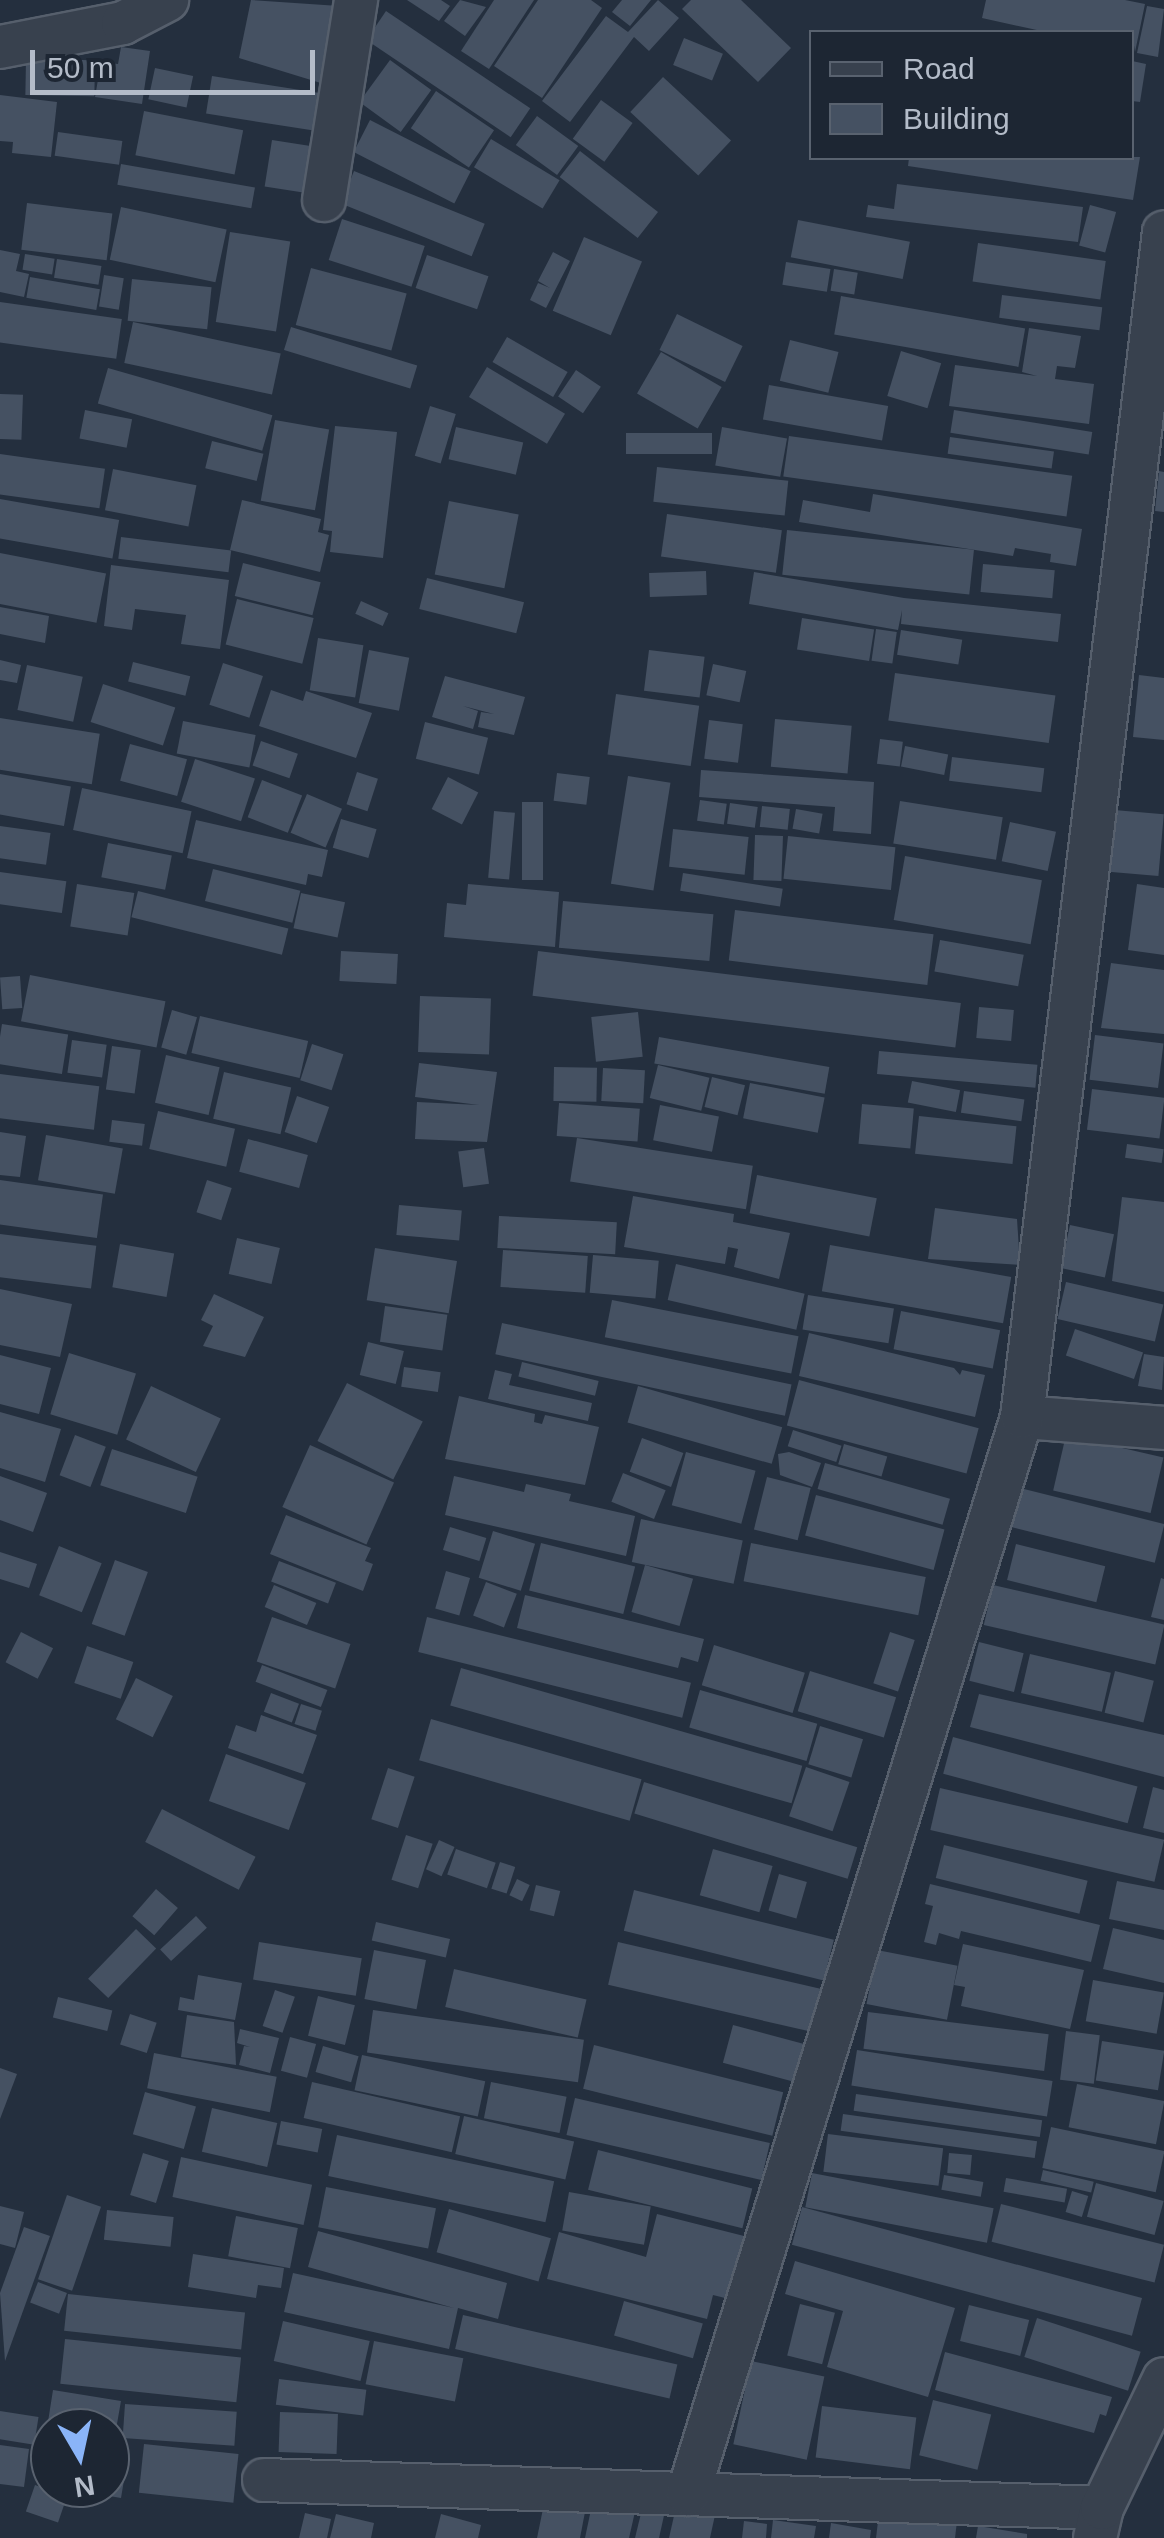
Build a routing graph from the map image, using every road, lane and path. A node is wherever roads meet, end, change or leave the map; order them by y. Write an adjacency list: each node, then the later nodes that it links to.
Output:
1 (167, 0): 3 (street)
2 (356, 0): 4 (street)
3 (0, 46)
4 (324, 200)
5 (1164, 232): 6 (street)
6 (1022, 1418): 7 (street); 10 (street)
7 (1164, 1428)
8 (1164, 2379): 11 (street)
9 (264, 2480): 10 (street)
10 (688, 2494): 11 (street)
11 (1099, 2523)

